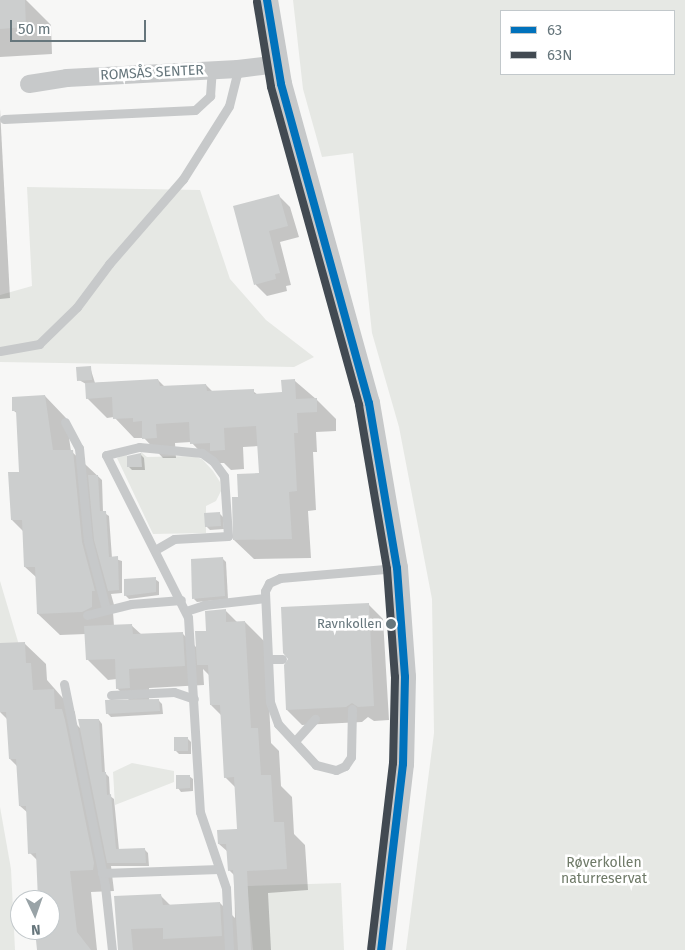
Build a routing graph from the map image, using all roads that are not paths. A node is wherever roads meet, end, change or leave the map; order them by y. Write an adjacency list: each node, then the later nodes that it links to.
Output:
1 (268, 0): 2 (street)
2 (276, 64): 3 (street, ROMSÅS SENTER); 10 (street)
3 (238, 69): 4 (street, ROMSÅS SENTER); 7 (lane)
4 (212, 70): 5 (street, ROMSÅS SENTER); 6 (lane)
5 (29, 84)
6 (4, 119)
7 (0, 351)
8 (65, 422): 13 (lane)
9 (155, 550): 9 (lane); 12 (lane)
10 (397, 568): 11 (lane); 28 (street)
11 (265, 598): 14 (lane); 16 (lane)
12 (181, 600): 13 (lane); 14 (lane)
13 (106, 609): 15 (lane)
14 (186, 610): 20 (lane)
15 (87, 614)
16 (268, 659): 17 (lane); 23 (lane)
17 (282, 659)
18 (64, 684): 25 (lane)
19 (112, 695): 20 (lane)
20 (194, 699): 24 (lane)
21 (352, 709): 23 (lane)
22 (315, 719): 23 (lane)
23 (294, 741)
24 (219, 869): 25 (lane); 27 (lane)
25 (102, 873): 26 (lane)
26 (112, 950)
27 (228, 950)
28 (381, 950)

